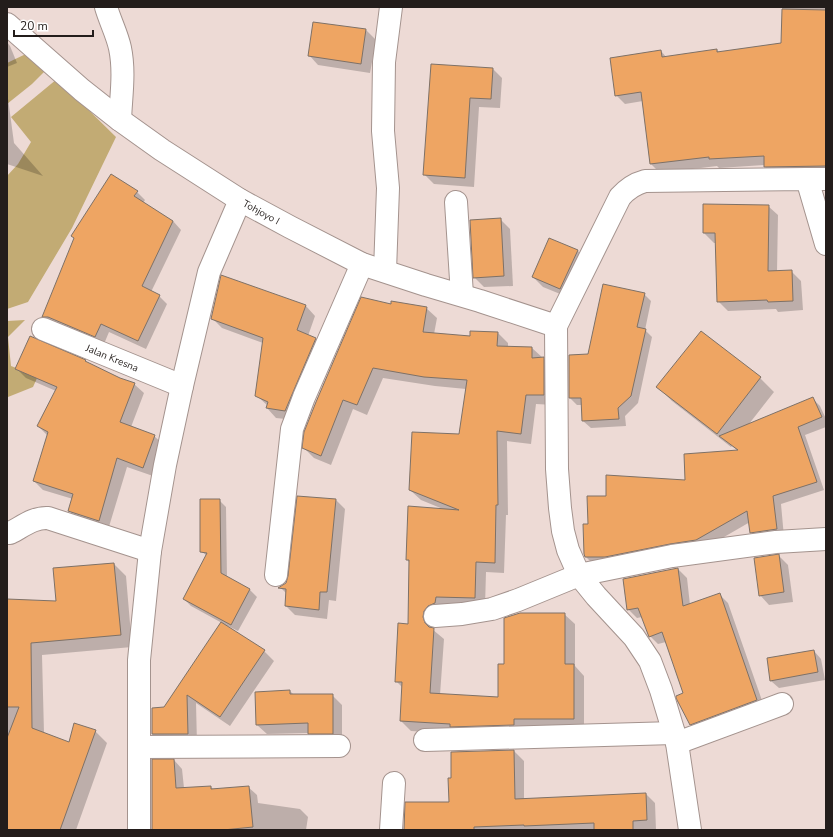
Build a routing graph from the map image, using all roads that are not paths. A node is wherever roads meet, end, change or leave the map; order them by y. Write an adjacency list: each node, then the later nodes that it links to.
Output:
1 (106, 7): 4 (street)
2 (391, 7): 10 (street)
3 (11, 32): 4 (street, Tohjoyo I)
4 (120, 120): 6 (street, Tohjoyo I)
5 (817, 179): 8 (street); 12 (street)
6 (240, 200): 9 (street, Tohjoyo I); 14 (street)
7 (456, 202): 11 (street)
8 (826, 244)
9 (362, 264): 10 (street, Tohjoyo I); 18 (street)
10 (385, 271): 11 (street, Tohjoyo I)
11 (462, 295): 12 (street, Tohjoyo I)
12 (556, 326): 19 (street)
13 (43, 329): 14 (street, Jalan Kresna)
14 (182, 386): 17 (street)
15 (7, 533): 17 (street)
16 (826, 539): 19 (street)
17 (150, 551): 25 (street)
18 (276, 575)
19 (579, 575): 20 (street); 22 (street)
20 (435, 616)
21 (782, 704): 22 (street)
22 (675, 738): 23 (street); 29 (street)
23 (425, 740)
24 (339, 746): 25 (street)
25 (139, 748): 27 (street)
26 (394, 783): 28 (street)
27 (139, 830)
28 (392, 830)
29 (690, 830)

